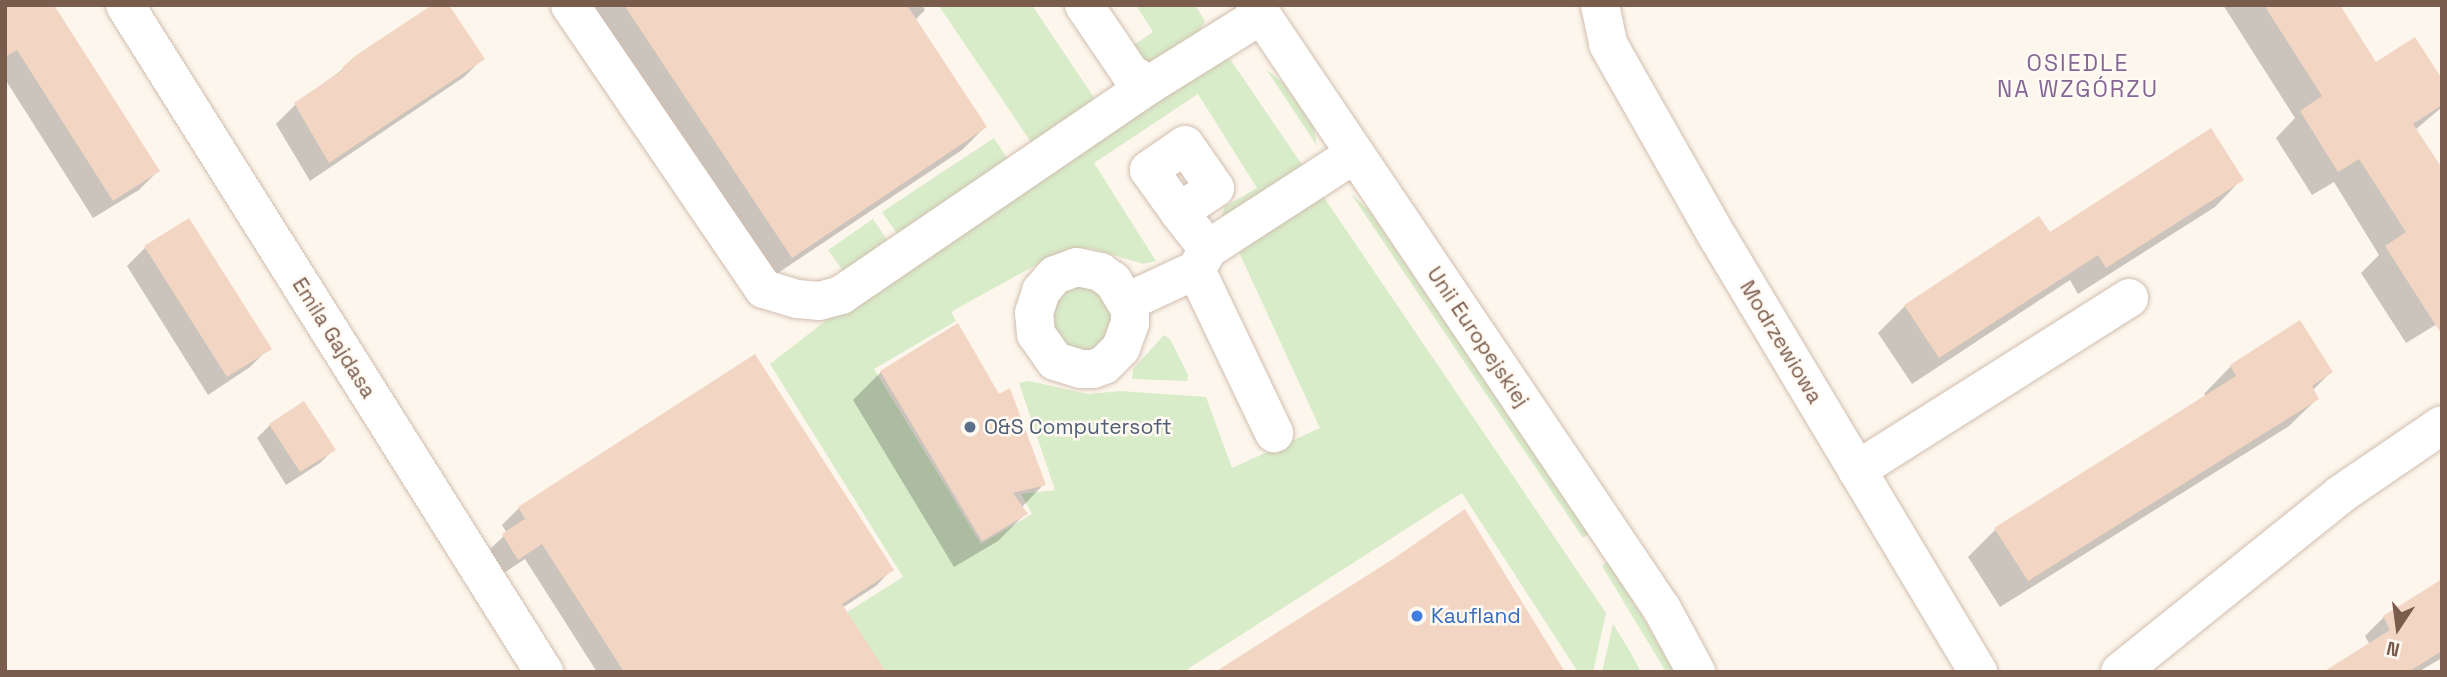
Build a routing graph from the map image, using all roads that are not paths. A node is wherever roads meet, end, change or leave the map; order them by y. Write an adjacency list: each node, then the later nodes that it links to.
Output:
1 (125, 5): 15 (street, Emila Gajdasa)
2 (570, 5): 6 (street)
3 (1084, 5): 6 (street)
4 (1600, 5): 14 (street, Modrzewiowa)
5 (1258, 10): 6 (street); 7 (street, Unii Europejskiej)
6 (1149, 85)
7 (1355, 154): 9 (street); 16 (street, Unii Europejskiej)
8 (1179, 212): 9 (street)
9 (1202, 259): 11 (street); 13 (street)
10 (2129, 298): 14 (street)
11 (1127, 302)
12 (2442, 425): 18 (street)
13 (1274, 433)
14 (1857, 470): 17 (street, Modrzewiowa)
15 (544, 672)
16 (1696, 672)
17 (1978, 672)
18 (2120, 672)

